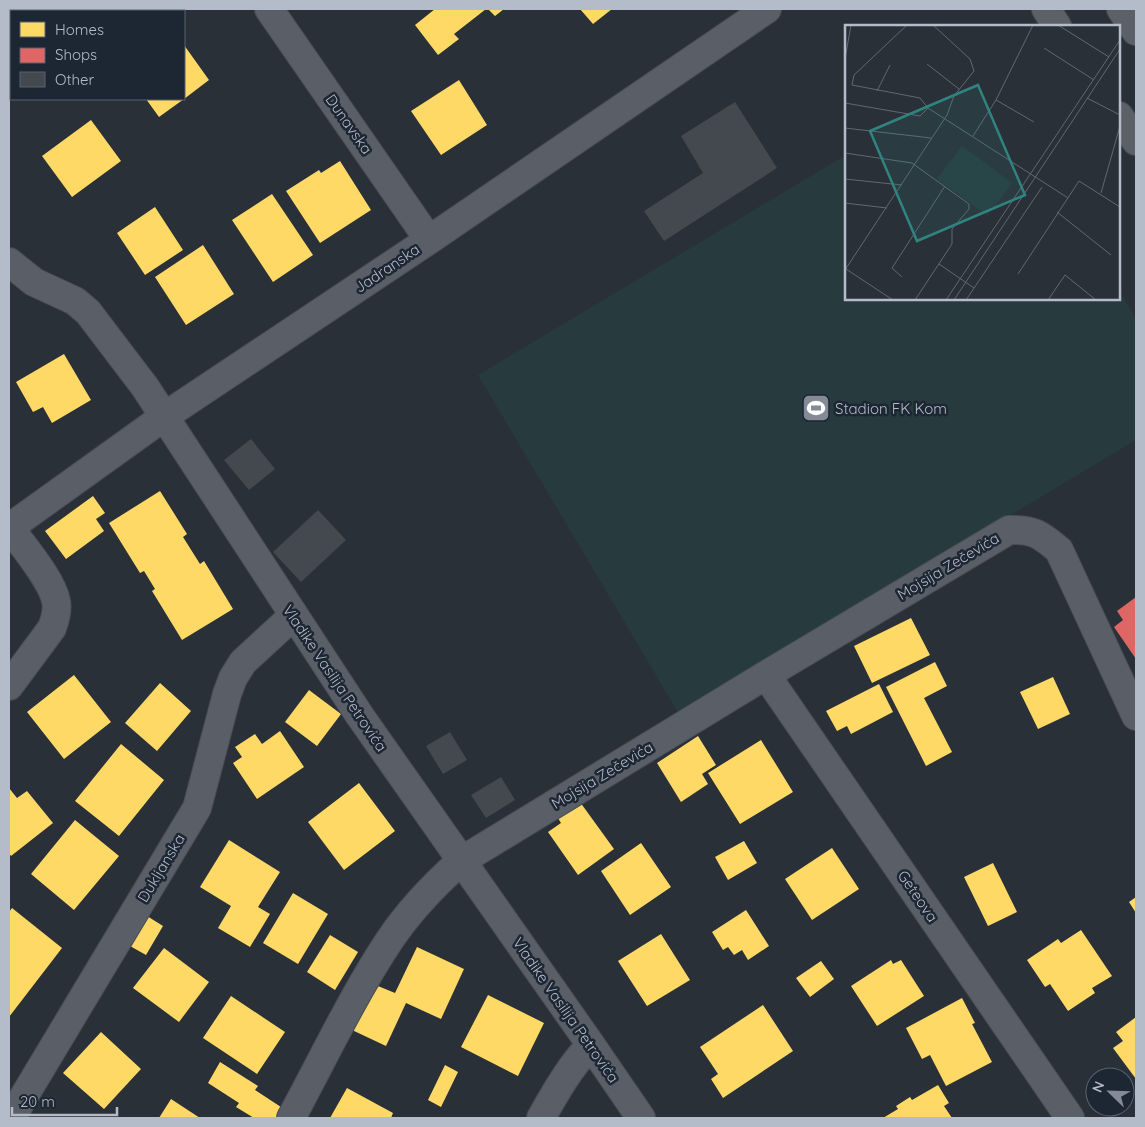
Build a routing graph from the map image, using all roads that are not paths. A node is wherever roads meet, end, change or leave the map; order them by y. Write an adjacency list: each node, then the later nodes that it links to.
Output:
1 (269, 9): 9 (street, Dunavska)
2 (767, 9): 9 (street, Jadranska)
3 (1046, 9): 5 (main road)
4 (1121, 9): 6 (main road)
5 (1056, 25)
6 (1136, 32)
7 (1120, 117): 8 (main road)
8 (1136, 141)
9 (429, 240): 11 (street, Jadranska)
10 (9, 262): 11 (street, Vladike Vasilija Petrovića)
11 (165, 416): 12 (street, Jadranska); 13 (street, Vladike Vasilija Petrovića)
12 (10, 528): 15 (street)
13 (294, 616): 17 (street, Vladike Vasilija Petrovića); 19 (street, Dukljanska)
14 (766, 675): 16 (street, Mojsija Zečevića); 17 (street, Mojsija Zečevića); 23 (street, Geteova)
15 (9, 686)
16 (1136, 716)
17 (460, 860): 18 (street, Vladike Vasilija Petrovića); 20 (street, Mojsija Zečevića)
18 (591, 1045): 21 (street); 22 (street, Vladike Vasilija Petrovića)
19 (11, 1118)
20 (291, 1118)
21 (541, 1118)
22 (640, 1118)
23 (1070, 1118)

